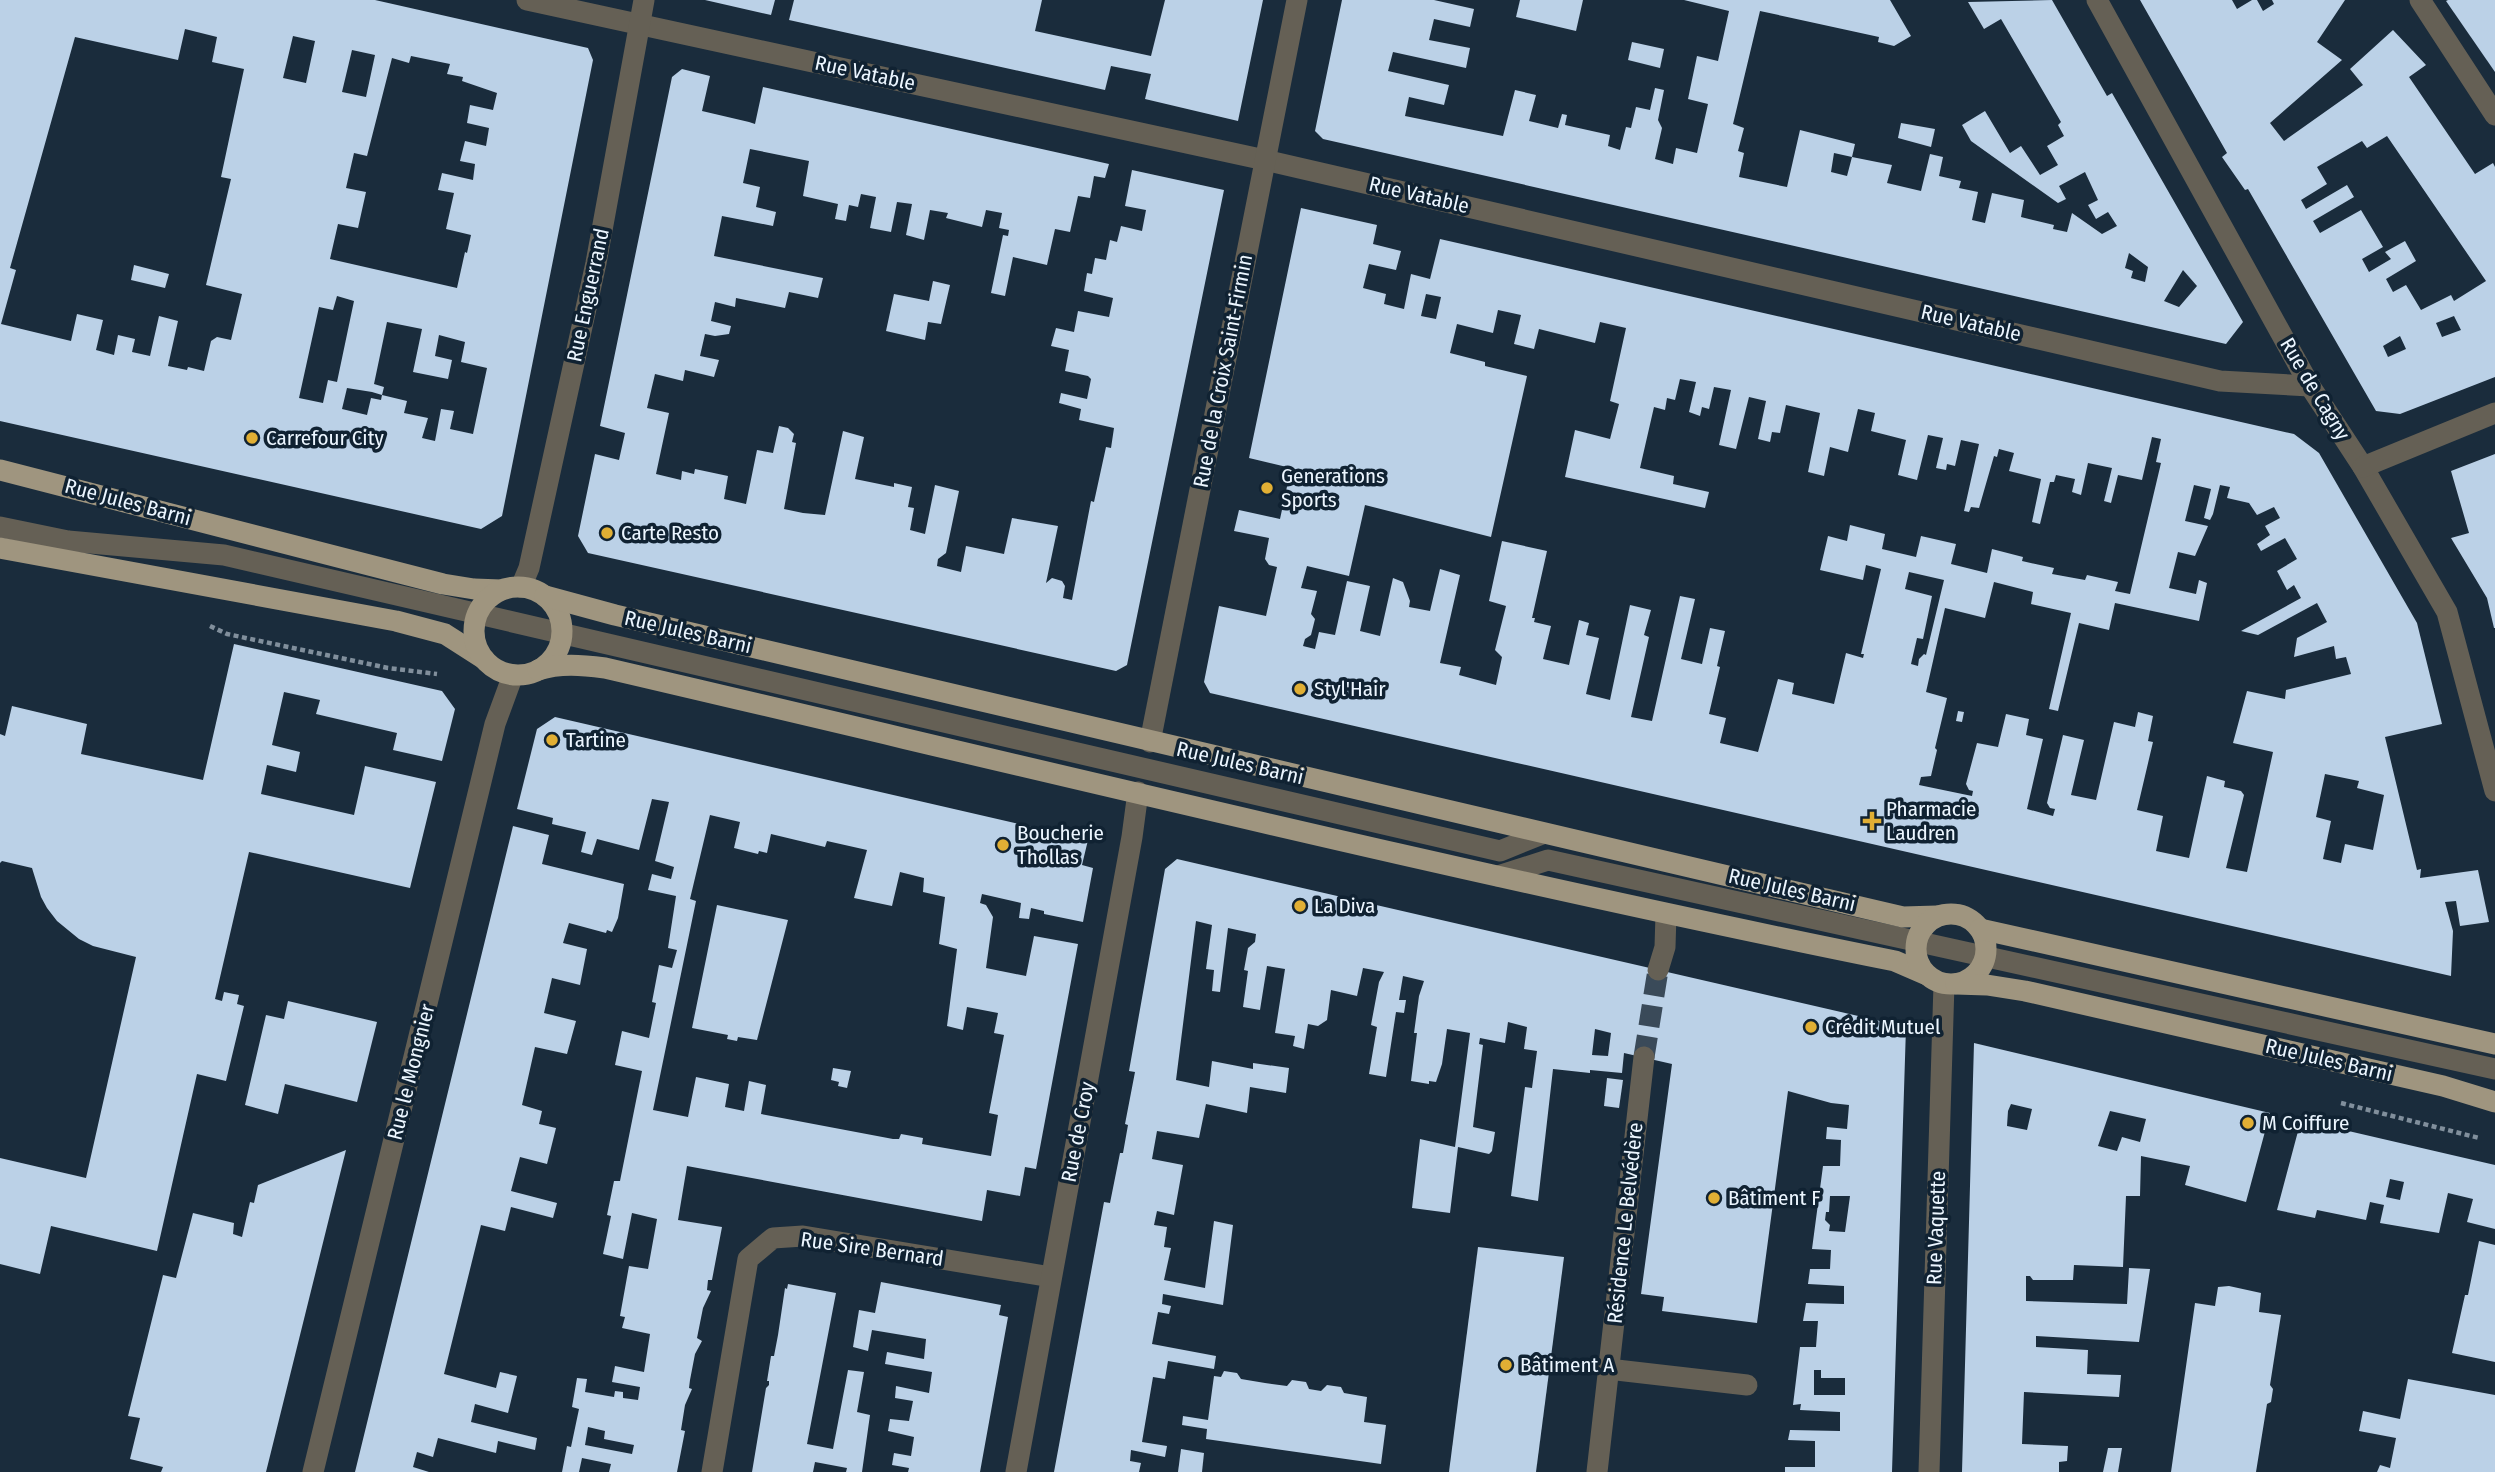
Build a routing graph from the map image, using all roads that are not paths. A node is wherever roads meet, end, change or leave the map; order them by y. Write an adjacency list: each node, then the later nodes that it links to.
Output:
1 (527, 0): 6 (street, Rue Vatable)
2 (644, 0): 6 (street, Rue Enguerrand)
3 (1297, 0): 8 (street, Rue de la Croix Saint-Firmin)
4 (2097, 0): 9 (street, Rue de Cagny)
5 (2420, 0): 7 (street)
6 (639, 24): 8 (street, Rue Vatable); 15 (street, Rue Enguerrand)
7 (2495, 115)
8 (1265, 160): 9 (street, Rue Vatable); 22 (street, Rue de la Croix Saint-Firmin)
9 (2310, 386): 11 (street, Rue de Cagny)
10 (2495, 413): 11 (street)
11 (2363, 467): 23 (street, Rue de Cagny)
12 (0, 470): 15 (main road, Rue Jules Barni)
13 (0, 527): 17 (street)
14 (0, 548): 19 (main road)
15 (511, 588): 16 (main road, Rue Jules Barni); 17 (main road)
16 (545, 596): 18 (main road); 22 (main road, Rue Jules Barni)
17 (477, 613): 18 (street); 19 (main road)
18 (563, 633): 20 (main road); 25 (street)
19 (484, 659): 21 (main road)
20 (538, 670): 21 (main road); 24 (main road)
21 (513, 674): 42 (street, Rue le Mongnier)
22 (1150, 742): 25 (main road, Rue Jules Barni)
23 (2495, 791)
24 (1138, 792): 26 (main road); 39 (street, Rue de Croy)
25 (1542, 834): 28 (main road, Rue Jules Barni)
26 (1498, 876): 27 (main road); 30 (street)
27 (1666, 914): 32 (street); 33 (main road)
28 (1937, 916): 29 (main road, Rue Jules Barni); 30 (main road)
29 (1980, 929): 31 (main road); 35 (main road)
30 (1916, 942): 31 (street); 33 (main road)
31 (1985, 958): 34 (main road); 37 (street)
32 (1658, 970)
33 (1925, 974): 34 (main road)
34 (1950, 984): 38 (main road, Rue Jules Barni); 46 (street, Rue Vaquette)
35 (2495, 1045)
36 (1644, 1057): 40 (street, Résidence Le Belvédère)
37 (2495, 1069)
38 (2495, 1102)
39 (1051, 1277): 43 (street, Rue Sire Bernard); 44 (street, Rue de Croy)
40 (1608, 1370): 41 (street); 45 (street, Résidence Le Belvédère)
41 (1747, 1385)
42 (313, 1472)
43 (712, 1472)
44 (1016, 1472)
45 (1597, 1472)
46 (1929, 1472)

